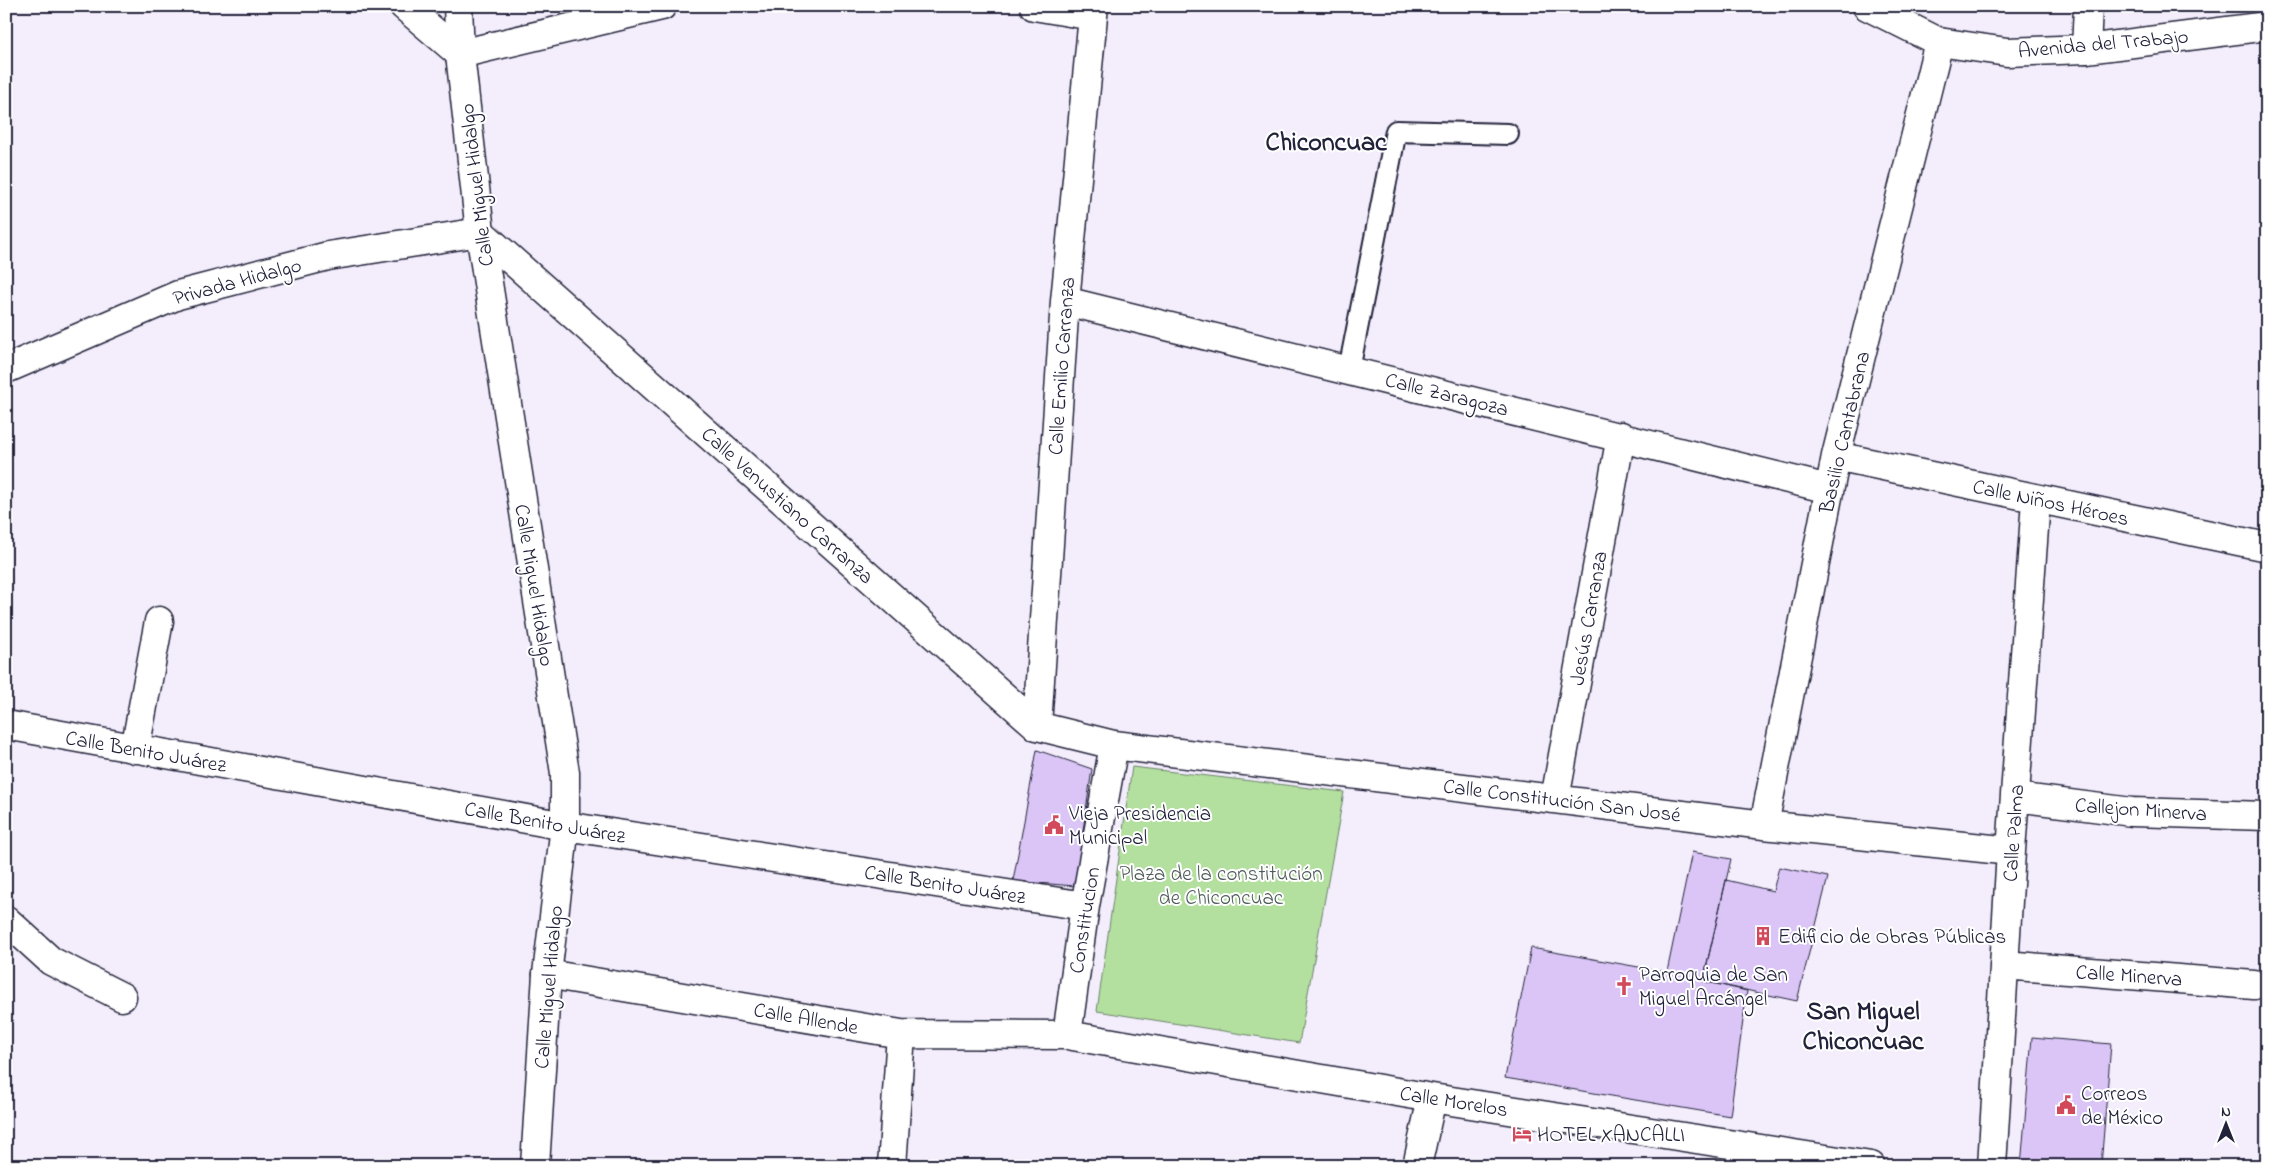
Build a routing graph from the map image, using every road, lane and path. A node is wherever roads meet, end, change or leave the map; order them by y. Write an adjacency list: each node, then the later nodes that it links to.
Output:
1 (404, 6): 11 (street)
2 (458, 6): 11 (street, Calle Miguel Hidalgo)
3 (662, 6): 11 (street)
4 (1034, 6): 7 (street)
5 (1867, 6): 9 (street, Avenida del Trabajo)
6 (2088, 6): 10 (street)
7 (1093, 11): 14 (street, Calle Emilio Carranza)
8 (2267, 26): 10 (street, Avenida del Trabajo)
9 (1939, 42): 10 (street, Avenida del Trabajo); 18 (street, Basilio Cantabrana)
10 (2086, 49)
11 (460, 54): 13 (street, Calle Miguel Hidalgo)
12 (1508, 134): 16 (lane)
13 (480, 232): 15 (street, Privada Hidalgo); 24 (street, Calle Venustiano Carranza); 31 (street, Calle Miguel Hidalgo)
14 (1064, 301): 16 (street, Calle Zaragoza); 24 (street, Calle Emilio Carranza)
15 (6, 368)
16 (1349, 370): 17 (street, Calle Zaragoza)
17 (1621, 436): 19 (street, Calle Zaragoza); 28 (street, Jesús Carranza)
18 (1836, 456): 19 (street, Basilio Cantabrana); 20 (street, Calle Niños Héroes)
19 (1829, 489): 30 (street, Basilio Cantabrana)
20 (2036, 500): 21 (street, Calle Niños Héroes); 27 (street, Calle Palma)
21 (2267, 547)
22 (159, 621): 26 (street)
23 (6, 725): 26 (street, Calle Benito Juárez)
24 (1038, 726): 25 (street, Calle Venustiano Carranza)
25 (1114, 745): 28 (street, Calle Constitución San José); 33 (street, Constitucion)
26 (135, 749): 31 (street, Calle Benito Juárez)
27 (2015, 797): 29 (street, Callejon Minerva); 32 (street, Calle Palma)
28 (1555, 799): 30 (street, Calle Constitución San José)
29 (2267, 816)
30 (1764, 825): 32 (street, Calle Constitución San José)
31 (565, 826): 33 (street, Calle Benito Juárez); 36 (street, Calle Miguel Hidalgo)
32 (2011, 851): 35 (street, Calle Palma)
33 (1085, 906): 40 (street, Constitucion)
34 (6, 920): 38 (street)
35 (2004, 965): 37 (street, Calle Minerva); 46 (street, Calle Palma)
36 (547, 974): 39 (street, Calle Allende); 42 (street, Calle Miguel Hidalgo)
37 (2254, 985)
38 (122, 997)
39 (900, 1034): 40 (street, Calle Allende); 43 (street)
40 (1067, 1035): 41 (street, Calle Morelos)
41 (1432, 1098): 44 (street); 45 (street, Calle Morelos)
42 (535, 1166)
43 (892, 1166)
44 (1417, 1166)
45 (1871, 1166)
46 (1992, 1166)

